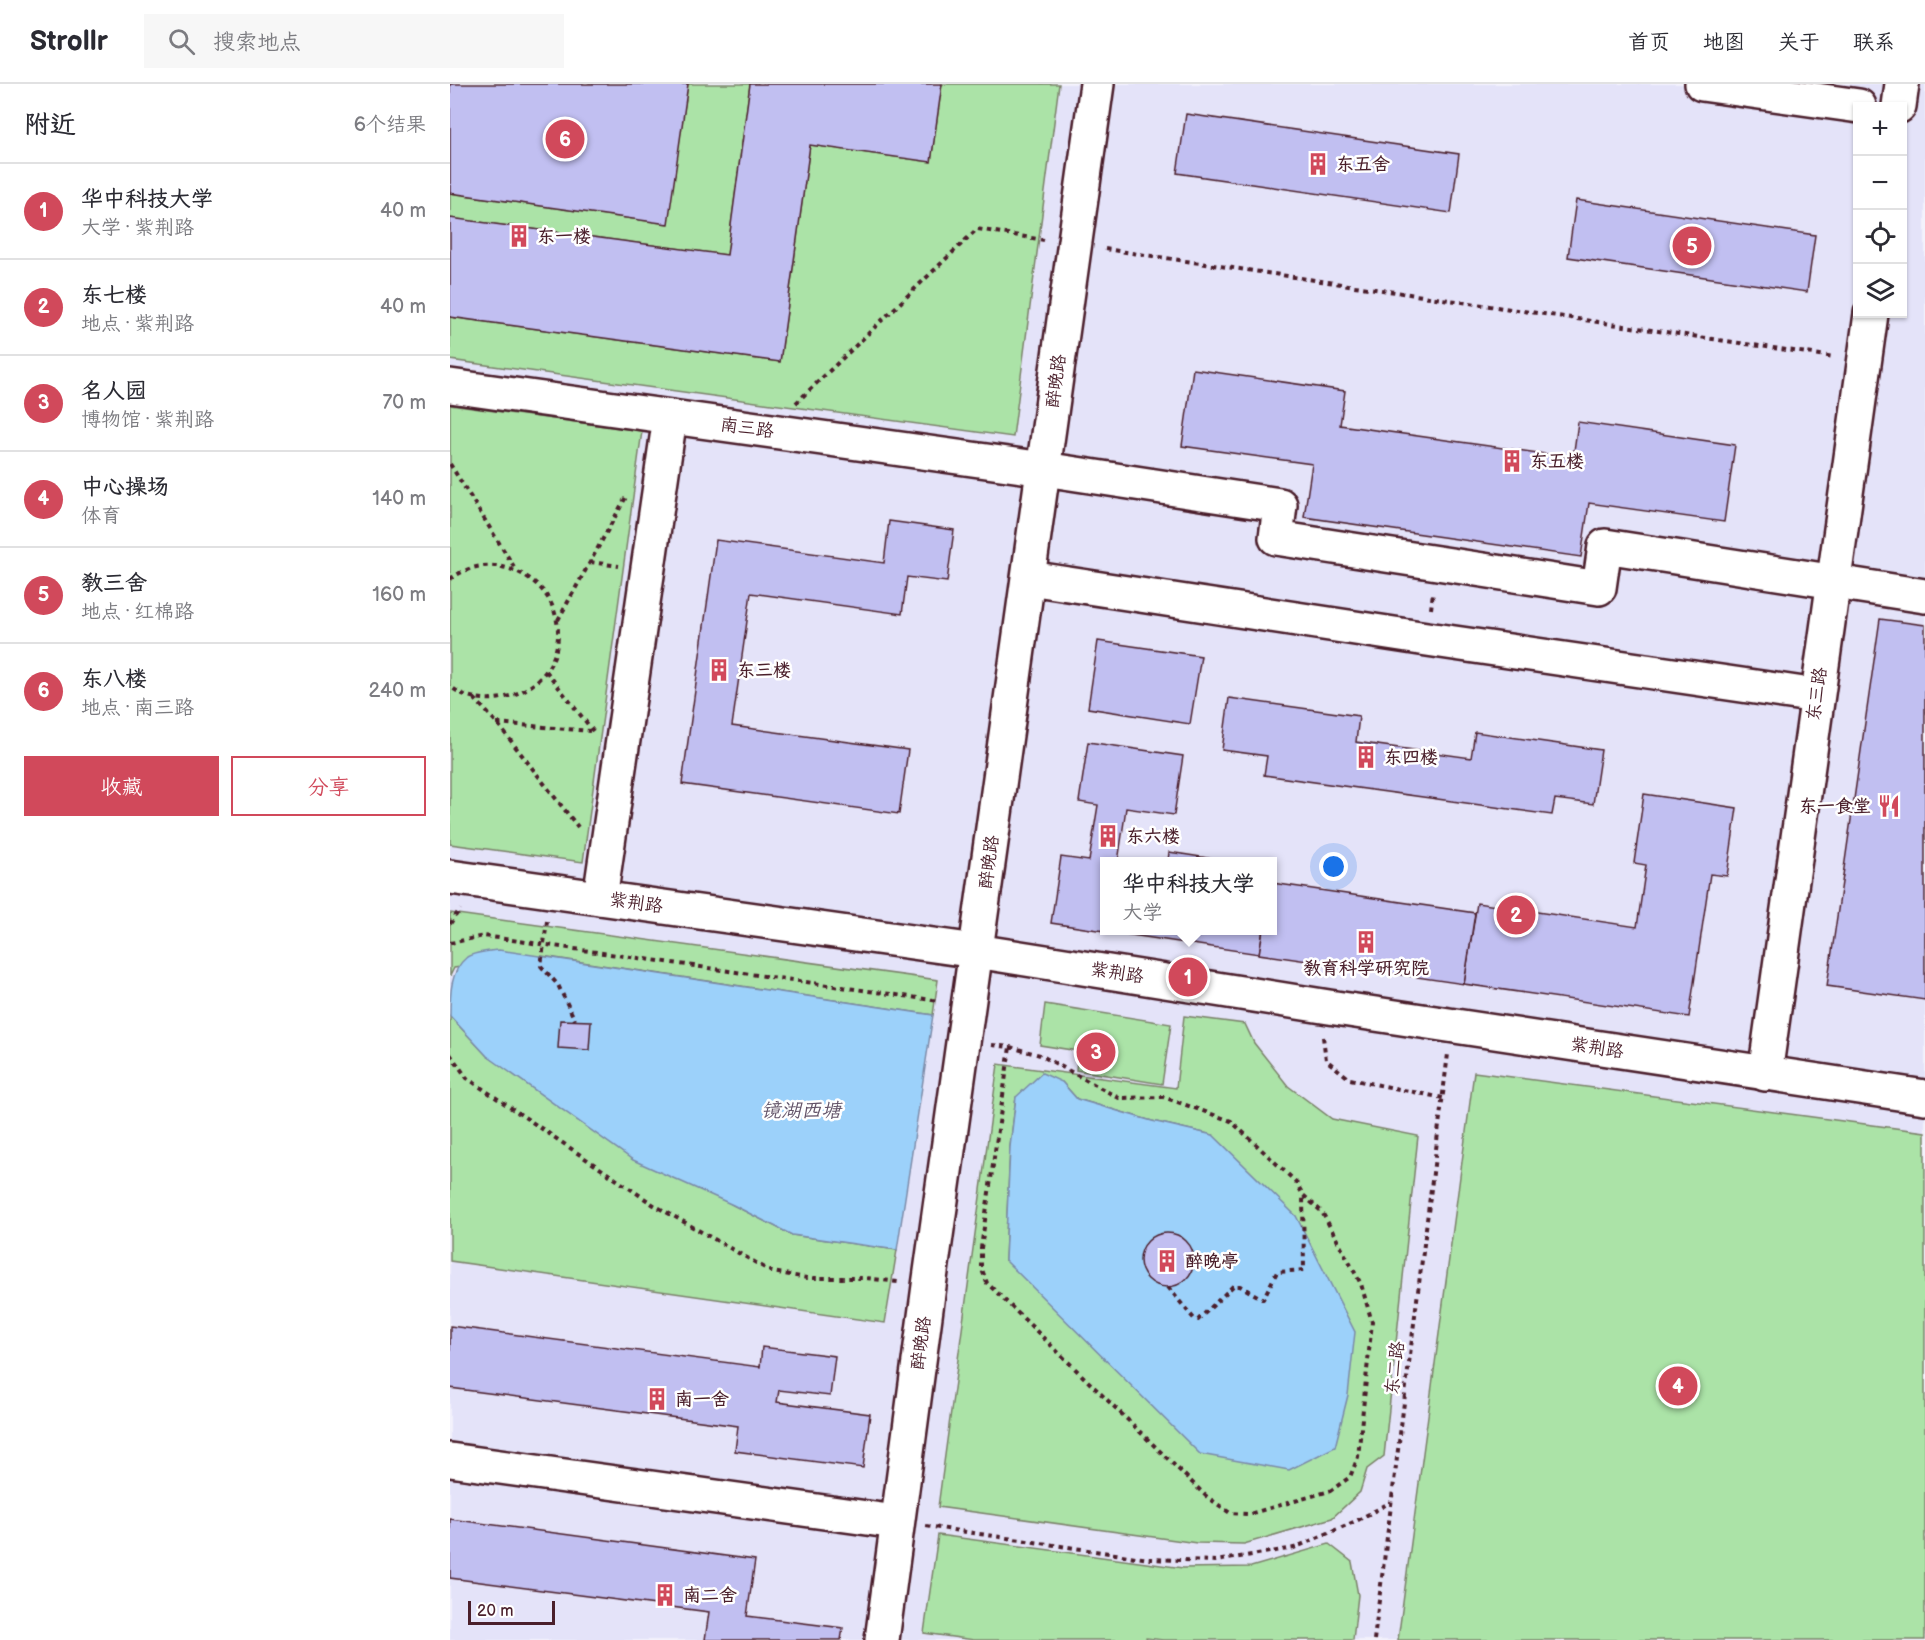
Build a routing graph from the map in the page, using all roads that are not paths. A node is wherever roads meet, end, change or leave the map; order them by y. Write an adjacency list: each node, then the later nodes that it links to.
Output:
1 (1097, 84): 11 (street, 醉晚路)
2 (1702, 84): 5 (street)
3 (1902, 84): 4 (street)
4 (1900, 102)
5 (1853, 105)
6 (1907, 114): 7 (street)
7 (1925, 116)
8 (1870, 318): 13 (street, 东三路)
9 (450, 386): 10 (street, 南三路)
10 (670, 417): 11 (street, 南三路); 17 (street)
11 (1044, 469): 12 (street, 醉晚路); 13 (street, 南三路)
12 (1029, 578): 15 (street); 18 (street, 醉晚路)
13 (1833, 582): 14 (street); 15 (street, 东三路)
14 (1925, 597)
15 (1817, 696): 19 (street, 东三路)
16 (450, 877): 17 (street, 紫荆路)
17 (600, 898): 18 (street, 紫荆路)
18 (976, 951): 19 (street, 紫荆路); 22 (street, 醉晚路)
19 (1765, 1074): 20 (street, 紫荆路)
20 (1925, 1097)
21 (450, 1460): 22 (street)
22 (896, 1522): 23 (street, 醉晚路)
23 (882, 1640)

